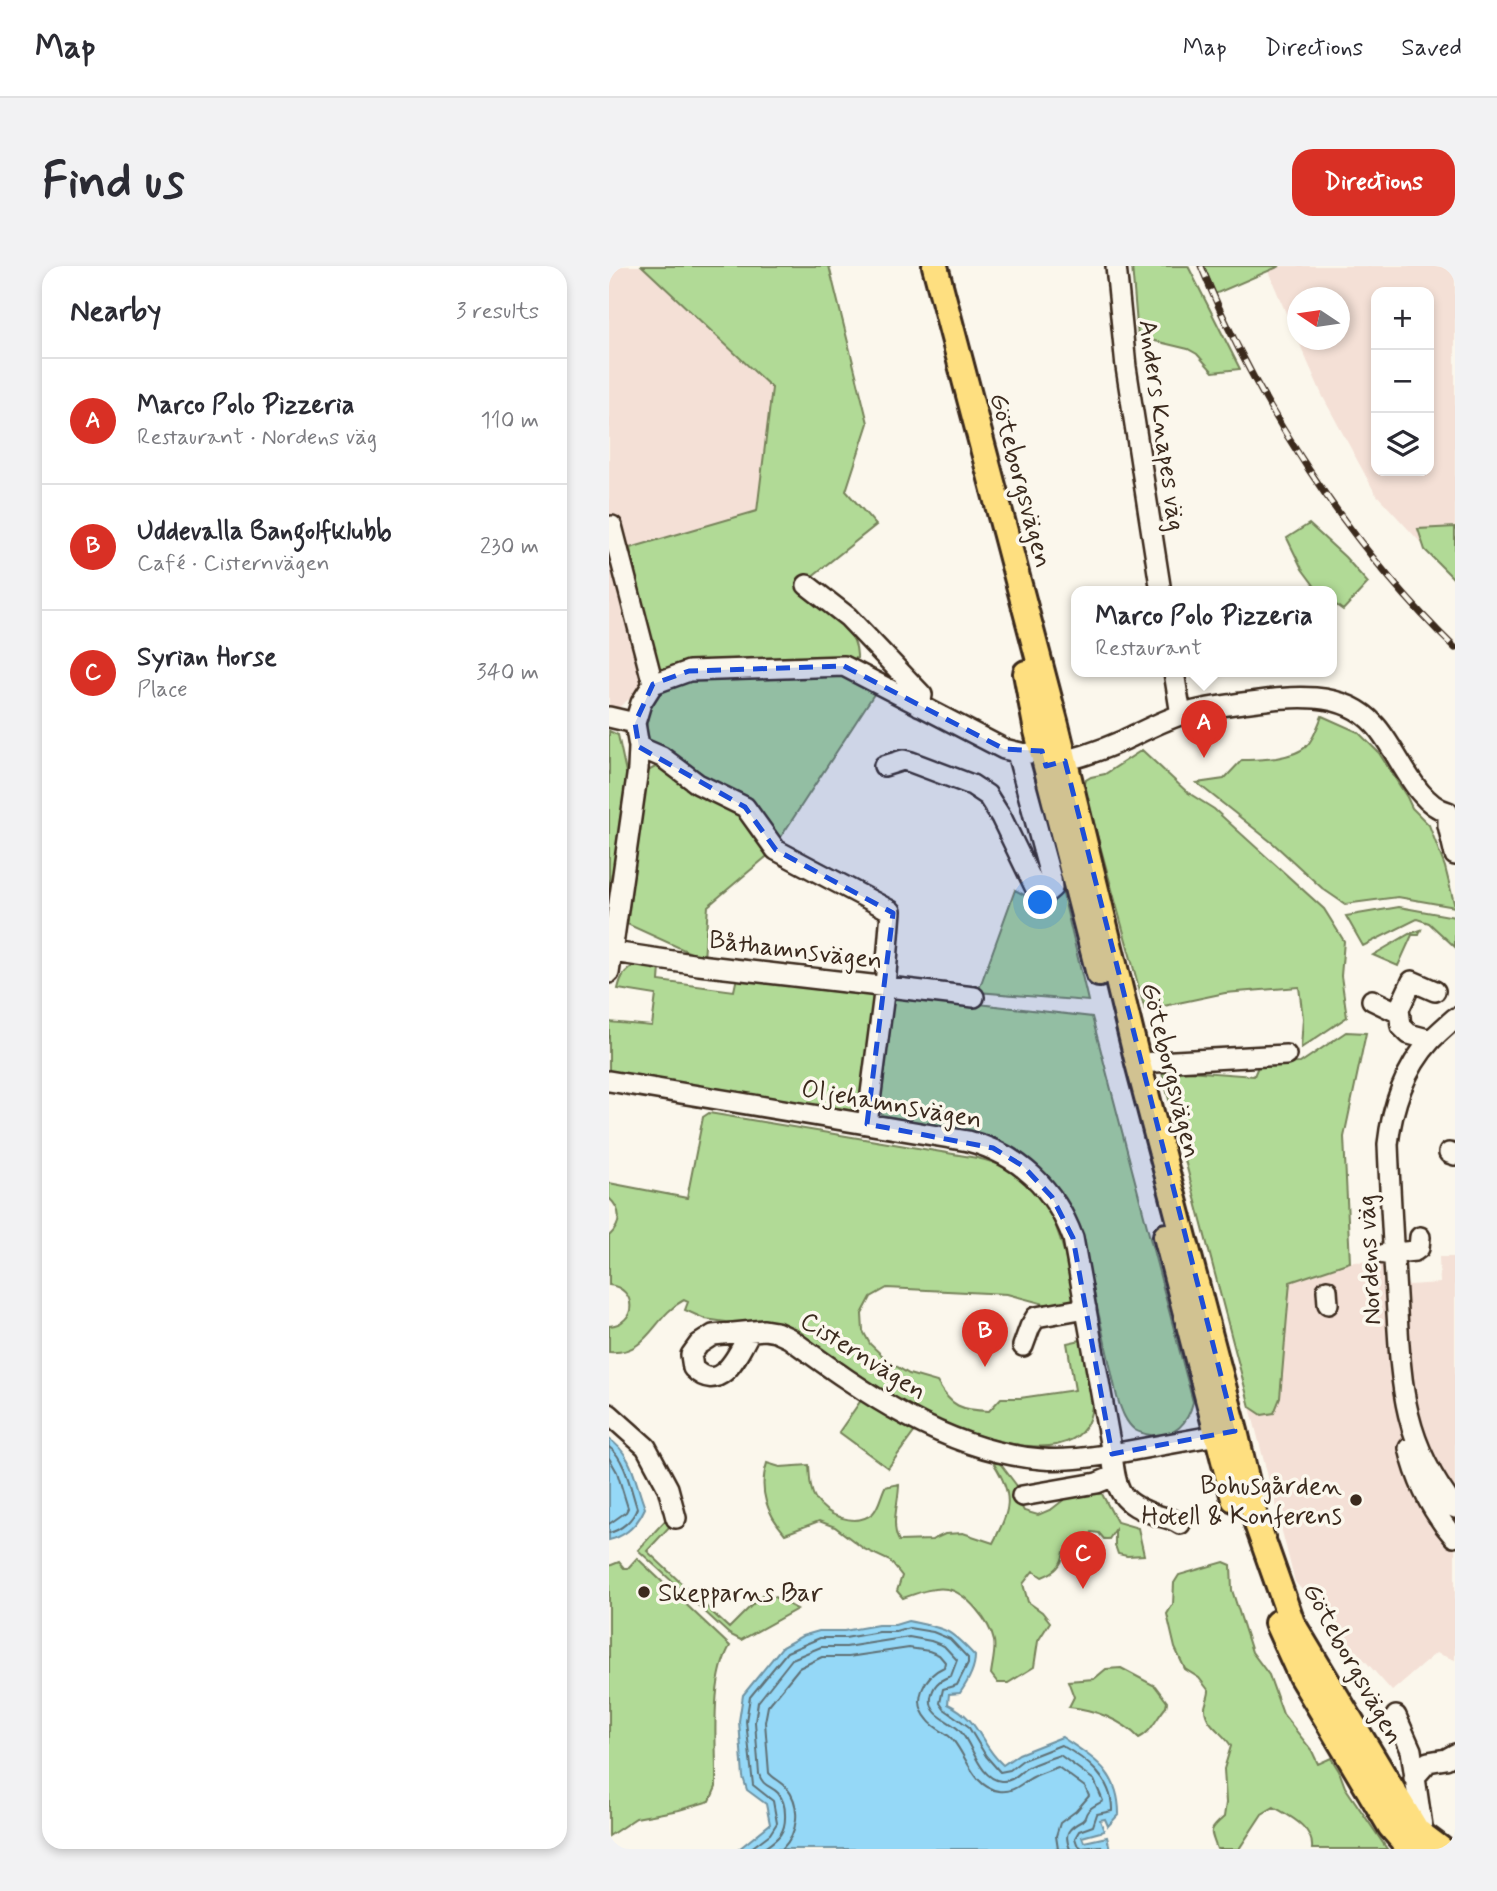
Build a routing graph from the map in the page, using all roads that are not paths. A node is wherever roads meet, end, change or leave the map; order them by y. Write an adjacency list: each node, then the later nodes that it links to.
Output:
1 (919, 266): 14 (main road, Göteborgsvägen)
2 (935, 266): 14 (main road, Göteborgsvägen)
3 (1116, 266): 6 (street, Anders Knapes väg)
4 (612, 526): 8 (street)
5 (807, 585): 9 (street)
6 (1160, 586)
7 (1175, 677): 10 (street)
8 (653, 684): 9 (street); 12 (street)
9 (919, 706): 14 (street)
10 (1181, 715): 14 (street); 16 (street)
11 (609, 717): 12 (street)
12 (635, 723): 13 (street)
13 (639, 747): 18 (street); 20 (street)
14 (1046, 755): 15 (street); 28 (main road, Göteborgsvägen); 37 (main road, Göteborgsvägen)
15 (884, 766)
16 (1452, 812): 17 (street)
17 (1455, 855)
18 (613, 952): 19 (street); 20 (street, Båthamnsvägen)
19 (609, 973)
20 (885, 986): 22 (street, Båthamnsvägen); 30 (street)
21 (1435, 991): 24 (street)
22 (974, 997)
23 (1372, 1000): 24 (street)
24 (1399, 1013): 26 (street)
25 (1455, 1018): 26 (street, Nordens väg)
26 (1431, 1040): 32 (street, Nordens väg)
27 (1286, 1055): 28 (street)
28 (1138, 1063): 37 (main road, Göteborgsvägen)
29 (609, 1081): 30 (street, Oljehamnsvägen)
30 (867, 1124): 33 (street, Oljehamnsvägen)
31 (1420, 1237): 32 (street)
32 (1389, 1254): 38 (street, Nordens väg)
33 (1086, 1308): 35 (street); 39 (street, Oljehamnsvägen)
34 (750, 1332): 39 (street, Cisternvägen)
35 (1023, 1346)
36 (609, 1414): 43 (street)
37 (1226, 1434): 39 (street); 49 (main road, Göteborgsvägen)
38 (1413, 1434): 42 (street, Nordens väg); 45 (street)
39 (1112, 1454): 40 (street, Oljehamnsvägen)
40 (1114, 1476): 41 (street); 44 (street)
41 (1022, 1496)
42 (1455, 1508)
43 (676, 1518)
44 (1180, 1524)
45 (1454, 1537)
46 (1396, 1716): 48 (street)
47 (1455, 1754): 48 (street)
48 (1413, 1778): 49 (street)
49 (1416, 1840): 50 (main road, Göteborgsvägen)
50 (1441, 1849)

